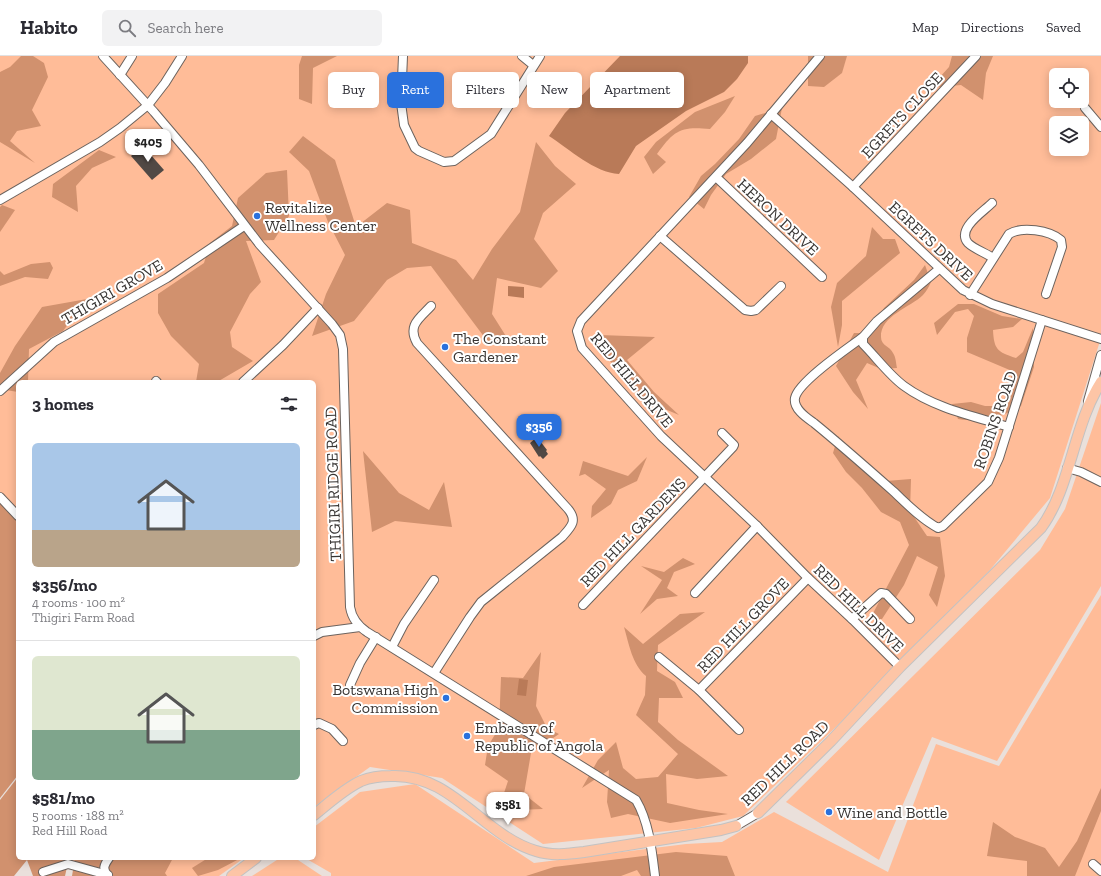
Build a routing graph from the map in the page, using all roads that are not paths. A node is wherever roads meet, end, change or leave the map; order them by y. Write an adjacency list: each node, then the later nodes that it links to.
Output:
1 (103, 56): 10 (street, THIGIRI RIDGE ROAD)
2 (132, 56): 10 (street)
3 (182, 56): 11 (street)
4 (403, 56): 9 (street)
5 (522, 56): 9 (street)
6 (540, 56): 9 (street)
7 (820, 56): 13 (street, RED HILL DRIVE)
8 (973, 59): 16 (street, EGRETS CLOSE)
9 (533, 65)
10 (120, 75): 11 (street, THIGIRI RIDGE ROAD)
11 (148, 105): 17 (street); 19 (street, THIGIRI RIDGE ROAD)
12 (1085, 108): 14 (street)
13 (771, 114): 15 (street, RED HILL DRIVE); 16 (street, EGRETS DRIVE)
14 (1101, 127)
15 (716, 177): 20 (street, RED HILL DRIVE); 23 (street, HERON DRIVE)
16 (853, 187): 22 (street, EGRETS DRIVE)
17 (0, 200)
18 (992, 203): 21 (street)
19 (244, 226): 28 (street, THIGIRI RIDGE ROAD); 35 (street, THIGIRI GROVE)
20 (660, 236): 24 (street); 40 (street, RED HILL DRIVE)
21 (993, 258): 25 (street); 26 (street)
22 (939, 269): 25 (street, EGRETS DRIVE); 30 (street)
23 (822, 277)
24 (781, 286)
25 (970, 294): 29 (street, EGRETS DRIVE)
26 (1046, 294)
27 (431, 306): 57 (street)
28 (318, 308): 33 (street); 51 (street, THIGIRI RIDGE ROAD)
29 (1042, 320): 31 (street, EGRETS DRIVE); 37 (street, ROBINS ROAD)
30 (863, 337): 37 (street); 37 (street, ROBINS ROAD)
31 (1101, 339)
32 (1101, 355): 36 (street, RED HILL ROAD)
33 (245, 380)
34 (1101, 382): 36 (main road, RED HILL ROAD)
35 (0, 391)
36 (1084, 419): 39 (main road, RED HILL ROAD)
37 (1009, 427)
38 (722, 433): 40 (street, RED HILL GARDENS)
39 (1067, 468): 41 (street); 56 (main road, RED HILL ROAD)
40 (704, 478): 44 (street, RED HILL DRIVE); 48 (street, RED HILL GARDENS)
41 (1101, 482)
42 (0, 498): 43 (street)
43 (16, 514)
44 (757, 526): 45 (street, RED HILL DRIVE); 47 (street)
45 (808, 578): 49 (street, RED HILL DRIVE); 59 (street, RED HILL GROVE)
46 (434, 580): 54 (street)
47 (695, 593)
48 (583, 605)
49 (852, 618): 50 (street); 56 (street, RED HILL DRIVE)
50 (910, 619)
51 (360, 627): 52 (street); 53 (street)
52 (316, 635)
53 (376, 637): 54 (street); 58 (street)
54 (392, 646): 57 (street)
55 (659, 657): 59 (street, RED HILL GROVE)
56 (900, 667): 64 (main road, RED HILL ROAD)
57 (434, 673): 66 (street)
58 (350, 685)
59 (699, 690): 61 (street, RED HILL GROVE)
60 (316, 724): 62 (street)
61 (739, 730)
62 (343, 741)
63 (316, 813): 66 (main road, RED HILL ROAD)
64 (758, 813): 65 (street, RED HILL ROAD)
65 (736, 826): 66 (main road, RED HILL ROAD)
66 (650, 841): 74 (street)
67 (108, 860): 72 (street)
68 (253, 860): 73 (main road)
69 (1093, 864): 70 (street)
70 (1101, 871)
71 (43, 872): 72 (street)
72 (108, 876)
73 (232, 876)
74 (655, 876)

